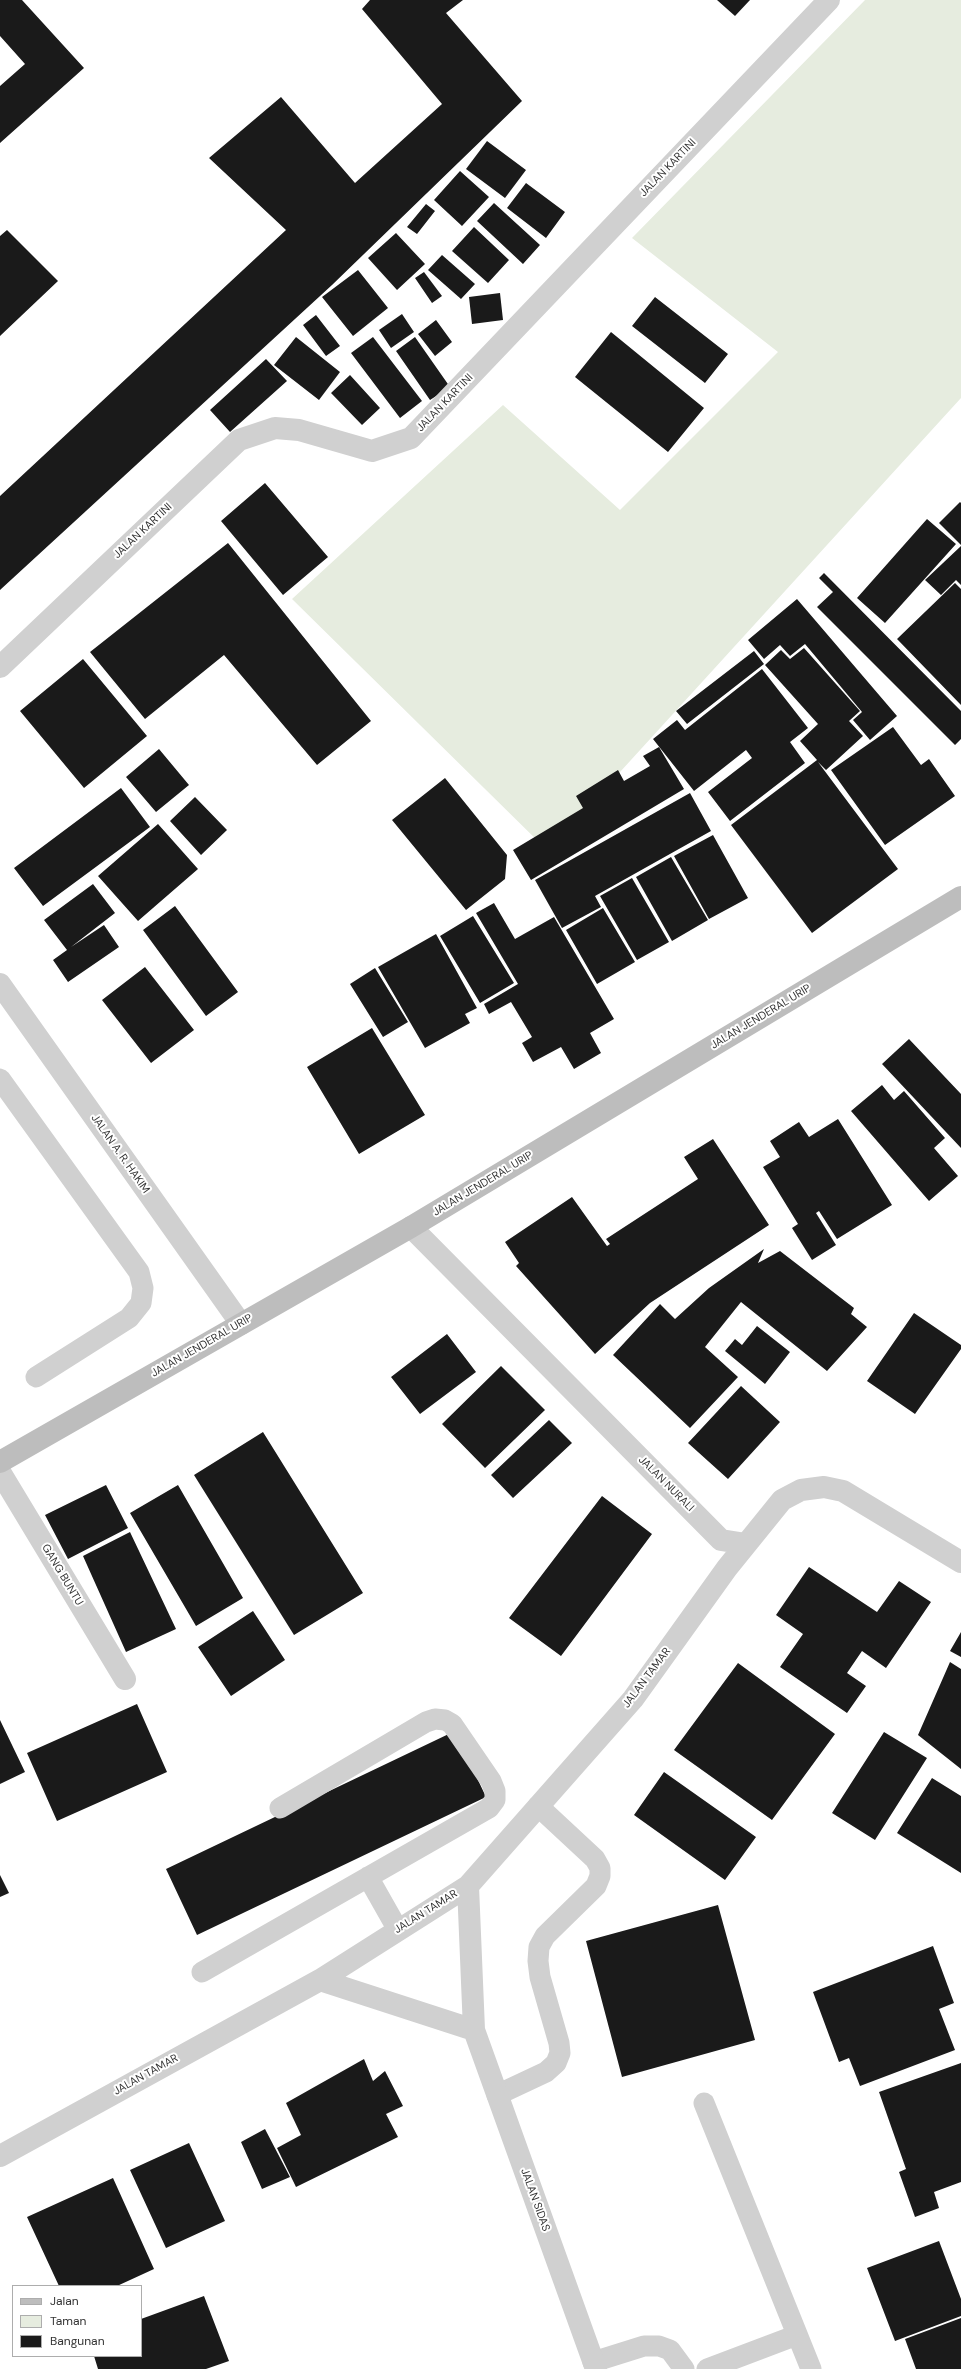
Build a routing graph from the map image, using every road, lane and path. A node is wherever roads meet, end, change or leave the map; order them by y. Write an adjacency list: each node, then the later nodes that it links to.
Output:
1 (829, 0): 2 (street, JALAN KARTINI)
2 (0, 667)
3 (961, 897): 6 (street, JALAN JENDERAL URIP)
4 (0, 984): 7 (street, JALAN A. R. HAKIM)
5 (0, 1079): 8 (lane)
6 (411, 1227): 7 (street, JALAN JENDERAL URIP); 11 (street, JALAN NURALI)
7 (241, 1324): 9 (street, JALAN JENDERAL URIP)
8 (36, 1377)
9 (0, 1462)
10 (0, 1472): 13 (street, GANG BUNTU)
11 (746, 1544): 12 (street); 14 (street, JALAN TAMAR)
12 (961, 1562)
13 (125, 1678)
14 (538, 1806): 17 (street, JALAN TAMAR); 22 (lane)
15 (280, 1808): 16 (lane)
16 (368, 1877): 18 (lane); 19 (lane)
17 (468, 1886): 18 (street, JALAN TAMAR); 21 (street, JALAN SIDAS)
18 (398, 1930): 20 (street, JALAN TAMAR)
19 (202, 1972)
20 (320, 1980): 21 (street); 24 (street, JALAN TAMAR)
21 (474, 2030): 22 (street, JALAN SIDAS)
22 (497, 2095): 26 (street, JALAN SIDAS)
23 (704, 2104): 25 (lane)
24 (0, 2156)
25 (797, 2335): 28 (lane); 29 (lane)
26 (595, 2365): 27 (lane)
27 (684, 2369)
28 (707, 2369)
29 (811, 2369)

